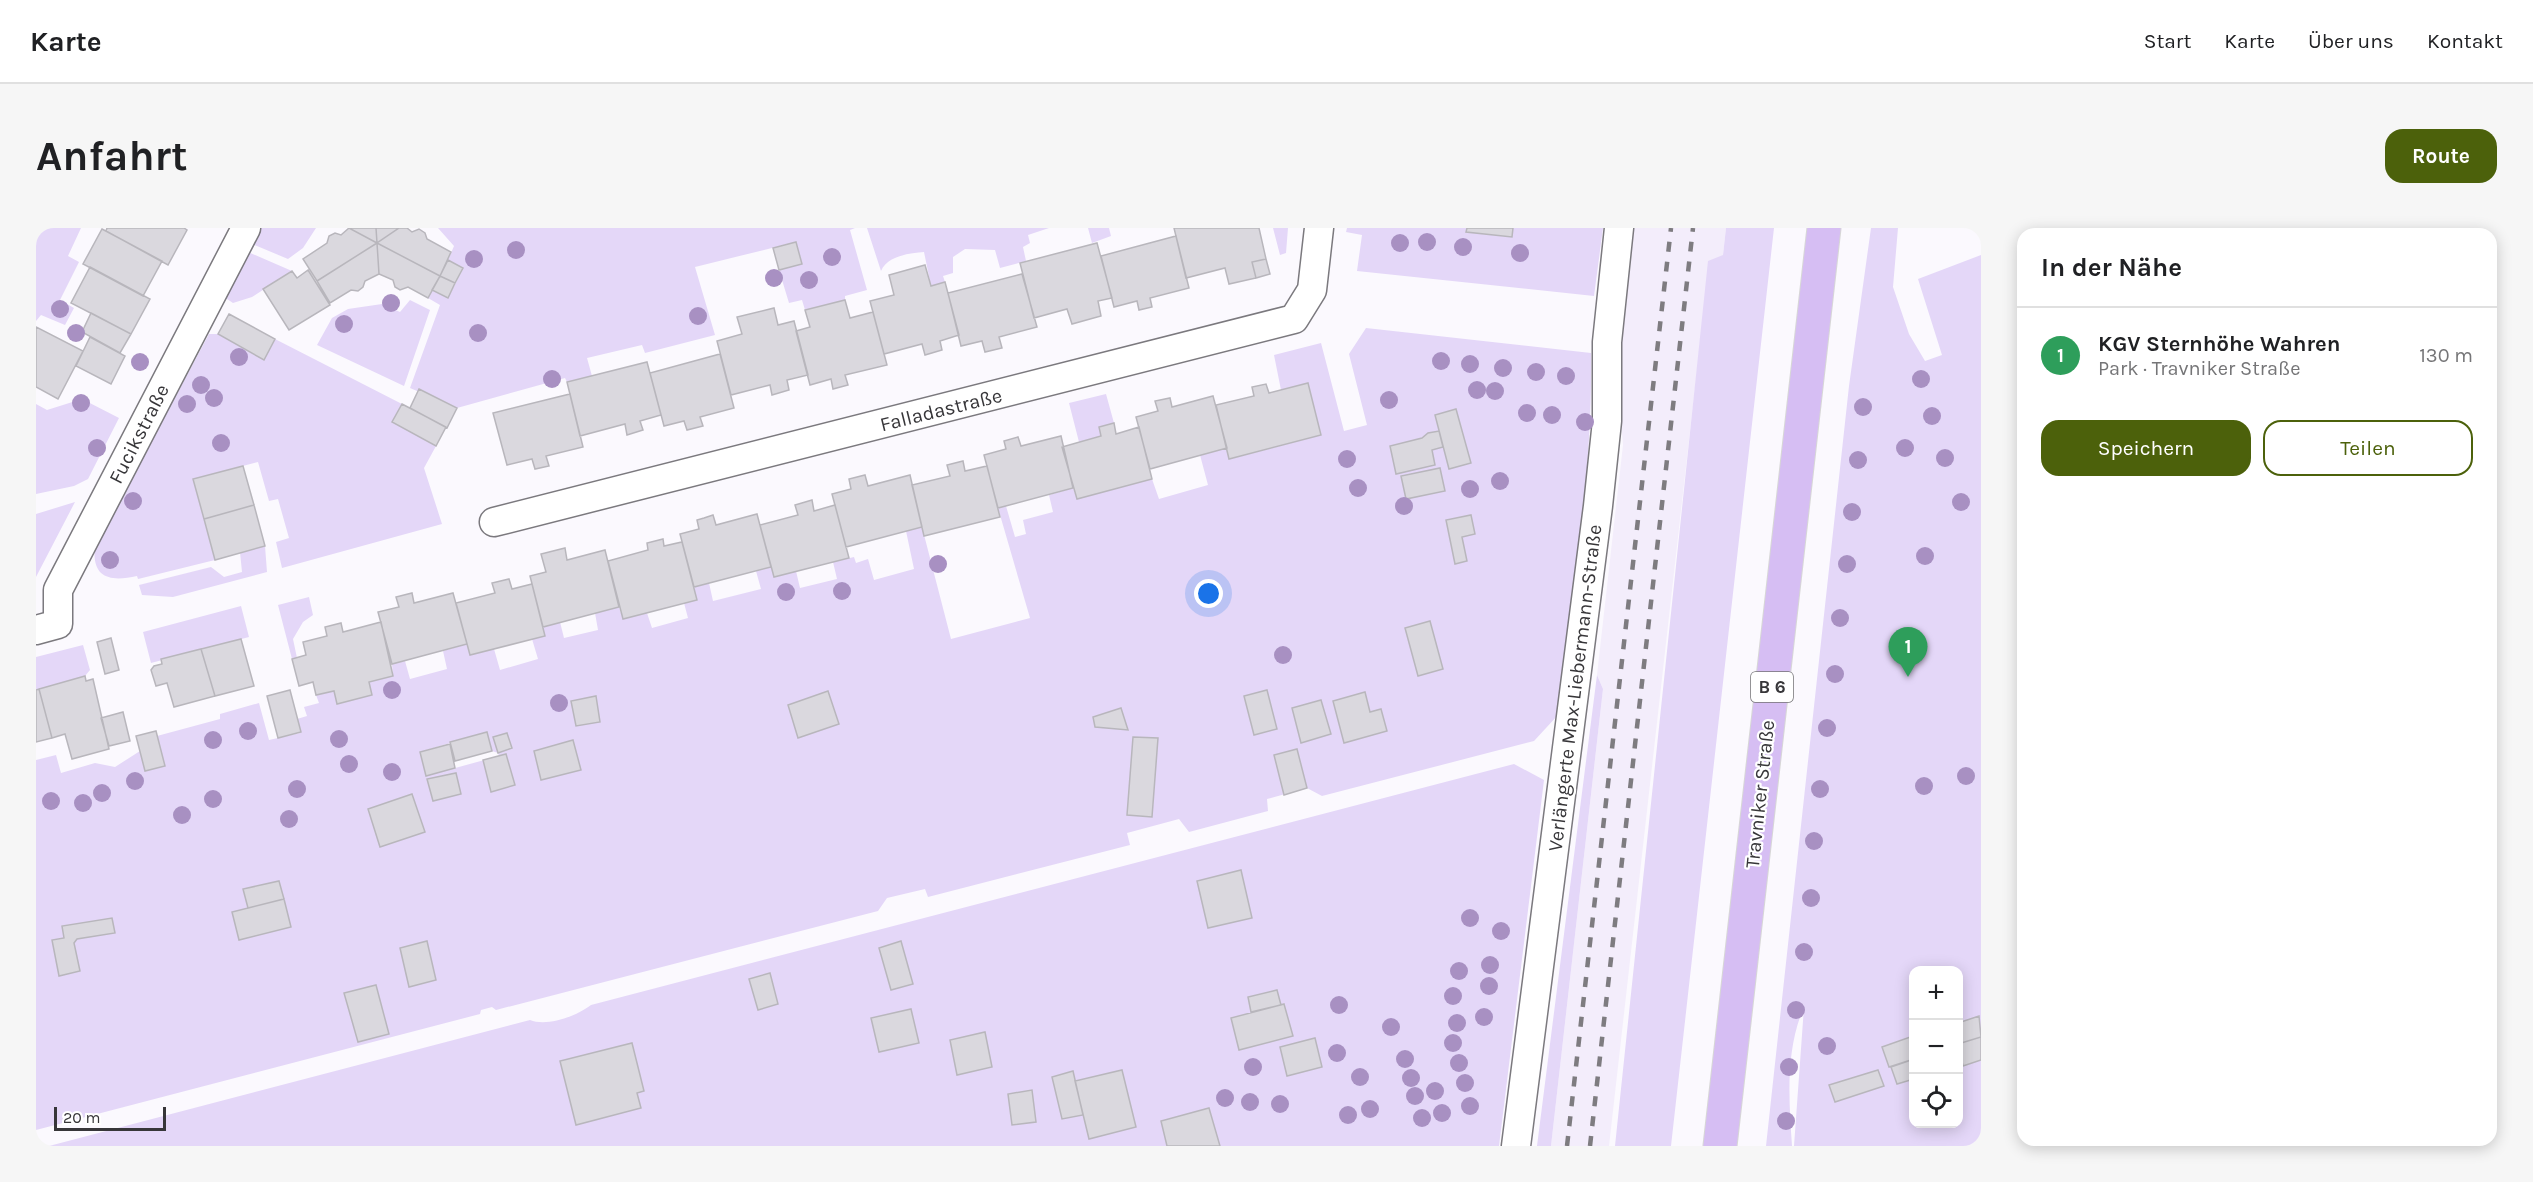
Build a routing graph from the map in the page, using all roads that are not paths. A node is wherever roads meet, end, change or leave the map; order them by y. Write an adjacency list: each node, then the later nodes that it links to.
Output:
1 (246, 228): 6 (street, Fucikstraße)
2 (1319, 228): 5 (street, Falladastraße)
3 (1619, 228): 7 (street, Verlängerte Max-Liebermann-Straße)
4 (1824, 228): 8 (main road, Travniker Straße / B 6)
5 (494, 522)
6 (36, 630)
7 (1516, 1146)
8 (1720, 1146)

